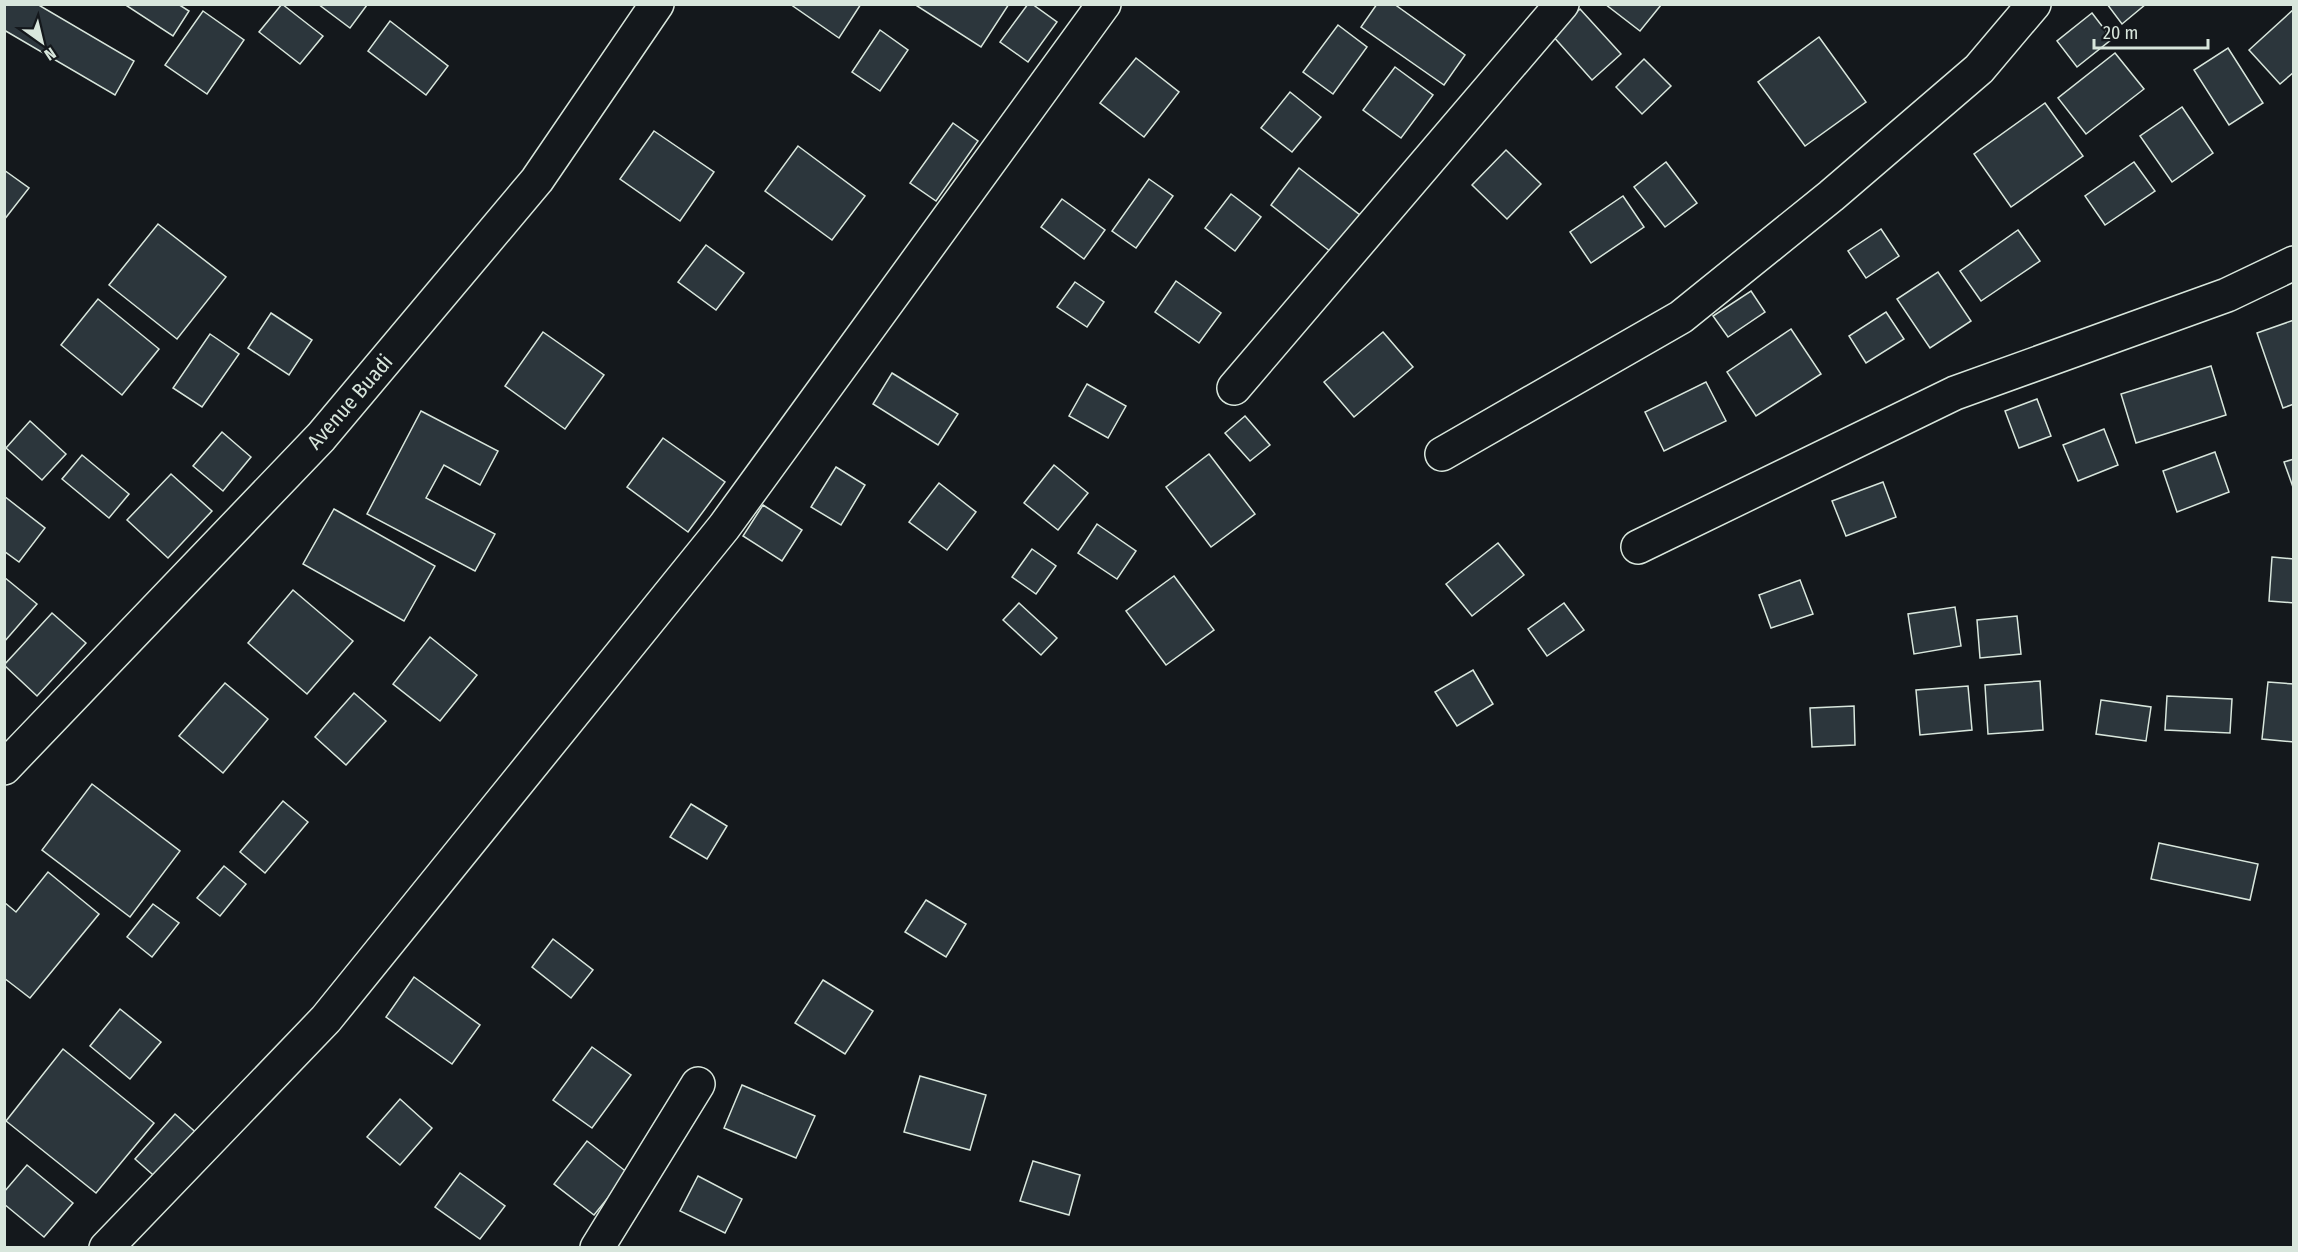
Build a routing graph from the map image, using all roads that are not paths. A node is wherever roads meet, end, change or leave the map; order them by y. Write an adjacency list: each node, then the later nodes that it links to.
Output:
1 (657, 4): 9 (street, Avenue Buadi)
2 (1104, 4): 11 (street)
3 (1562, 4): 6 (street)
4 (2034, 4): 7 (street)
5 (2294, 263): 8 (street)
6 (1234, 388)
7 (1442, 454)
8 (1638, 547)
9 (4, 768)
10 (698, 1084): 12 (street)
11 (105, 1248)
12 (597, 1248)

